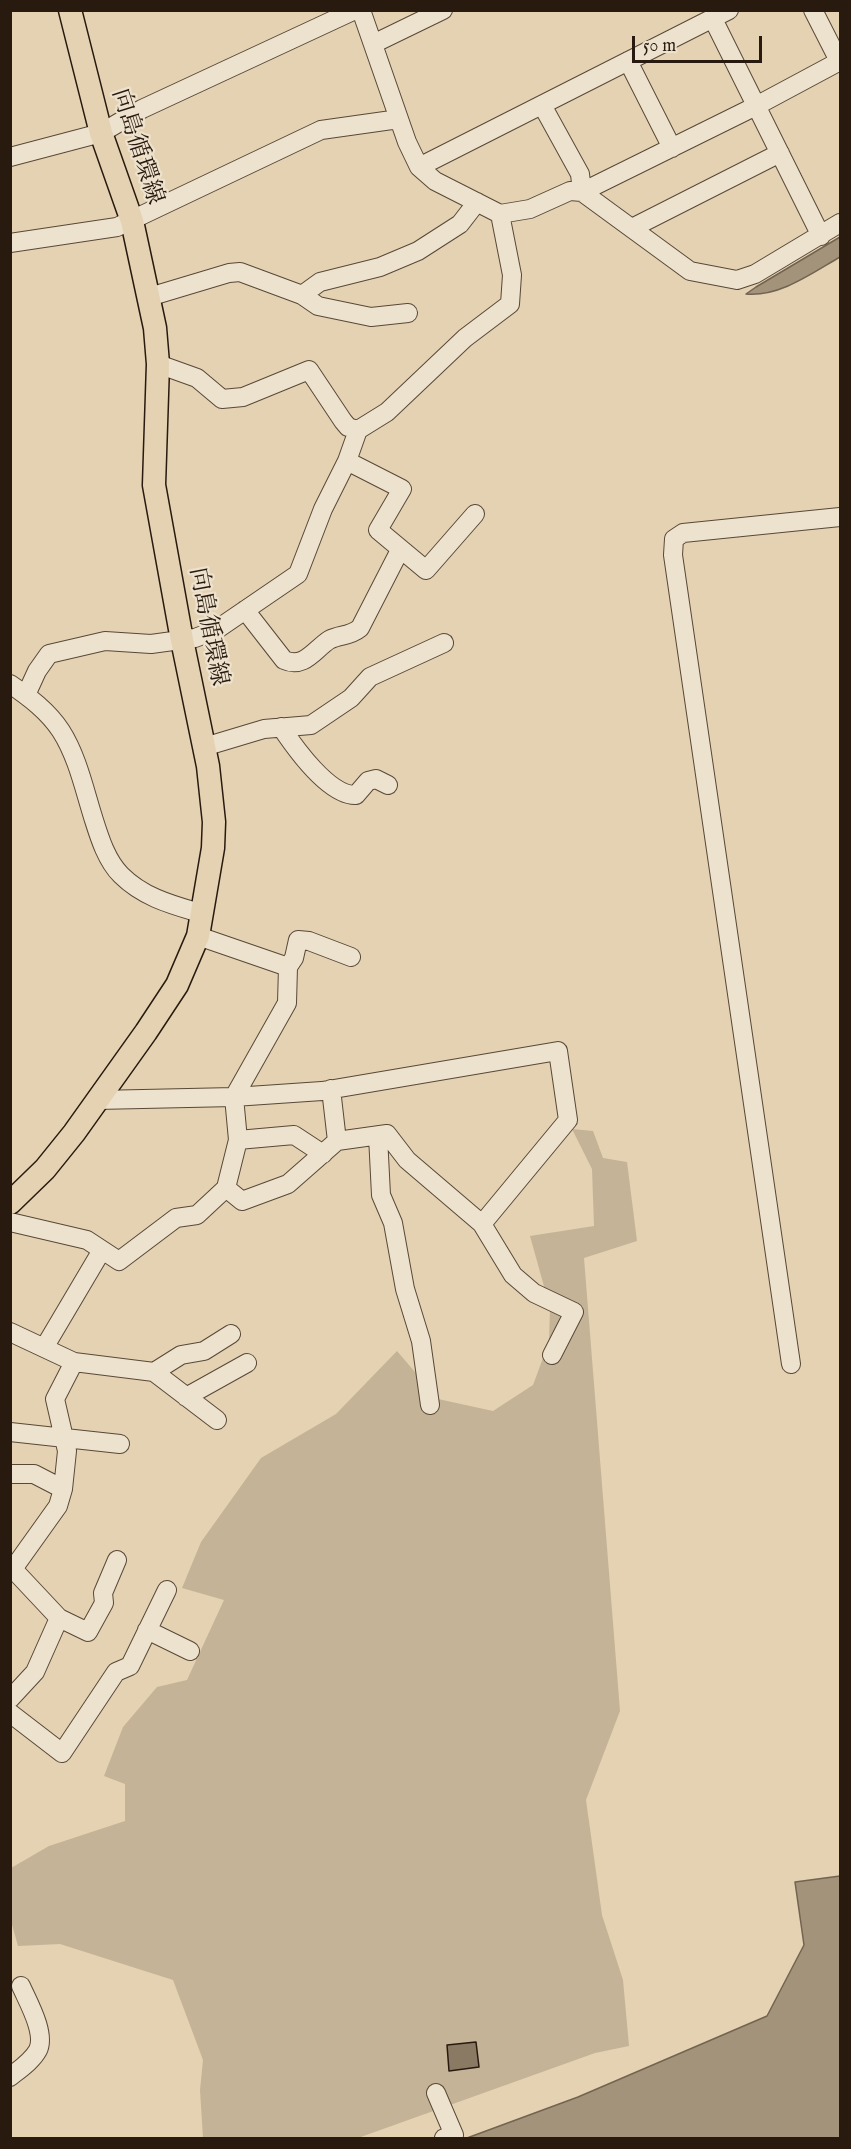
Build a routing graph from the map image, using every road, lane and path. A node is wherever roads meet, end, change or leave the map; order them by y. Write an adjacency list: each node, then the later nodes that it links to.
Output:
1 (70, 10): 13 (main road, 向島循環線)
2 (355, 10): 13 (street)
3 (361, 10): 7 (street)
4 (443, 10): 7 (street)
5 (813, 10): 9 (street)
6 (721, 15): 8 (street); 11 (street)
7 (373, 44): 12 (street)
8 (628, 62): 10 (street); 14 (street)
9 (840, 62): 11 (street)
10 (542, 105): 17 (street); 18 (street)
11 (756, 106): 14 (street); 15 (street)
12 (399, 119): 17 (street); 21 (street)
13 (101, 133): 16 (street); 21 (main road, 向島循環線)
14 (672, 148): 18 (street)
15 (780, 153): 23 (street); 24 (street)
16 (10, 157)
17 (419, 167): 19 (street)
18 (582, 192): 20 (street); 23 (street)
19 (477, 202): 20 (street); 26 (street)
20 (500, 214): 30 (street)
21 (132, 221): 25 (street); 27 (main road, 向島循環線)
22 (840, 223): 24 (street)
23 (632, 228): 24 (street)
24 (821, 236)
25 (10, 243)
26 (302, 295): 27 (street); 28 (street)
27 (149, 297): 29 (main road, 向島循環線)
28 (408, 313)
29 (158, 364): 30 (street); 36 (main road, 向島循環線)
30 (358, 430): 31 (street)
31 (347, 461): 34 (street); 35 (street)
32 (475, 514): 34 (street)
33 (840, 517): 65 (street)
34 (400, 550): 35 (street)
35 (245, 610): 36 (street)
36 (182, 640): 39 (street); 41 (main road, 向島循環線)
37 (444, 643): 40 (street)
38 (10, 684): 39 (street)
39 (26, 695): 43 (street)
40 (281, 727): 41 (street); 42 (street)
41 (204, 747): 43 (main road, 向島循環線)
42 (388, 785)
43 (203, 914): 44 (main road, 向島循環線)
44 (198, 936): 46 (street); 49 (main road, 向島循環線)
45 (351, 957): 46 (street)
46 (288, 967): 48 (street)
47 (331, 1089): 48 (street); 52 (street); 57 (street)
48 (234, 1097): 49 (street); 51 (street)
49 (97, 1100): 55 (main road, 向島循環線)
50 (378, 1136): 52 (street); 57 (street); 68 (street)
51 (237, 1140): 53 (street); 54 (street)
52 (337, 1141): 53 (street)
53 (323, 1154): 54 (street)
54 (226, 1188): 58 (street)
55 (10, 1203)
56 (10, 1222): 58 (street)
57 (482, 1224): 62 (street)
58 (102, 1250): 61 (street)
59 (10, 1332): 61 (street)
60 (231, 1334): 66 (street)
61 (44, 1348): 63 (street)
62 (552, 1355)
63 (74, 1362): 66 (street); 71 (street)
64 (247, 1362): 67 (street)
65 (791, 1364)
66 (154, 1372): 67 (street)
67 (186, 1397): 69 (street)
68 (430, 1405)
69 (217, 1420)
70 (10, 1432): 71 (street)
71 (64, 1437): 72 (street); 74 (street)
72 (120, 1444)
73 (10, 1474): 74 (street)
74 (63, 1489): 76 (street)
75 (117, 1560): 78 (street)
76 (12, 1569): 78 (street)
77 (166, 1590): 79 (street)
78 (59, 1618): 81 (street)
79 (147, 1630): 80 (street); 82 (street)
80 (190, 1651)
81 (10, 1699)
82 (10, 1713)
83 (21, 1986): 84 (street)
84 (10, 2077)
85 (436, 2093): 86 (street)
86 (444, 2139)

